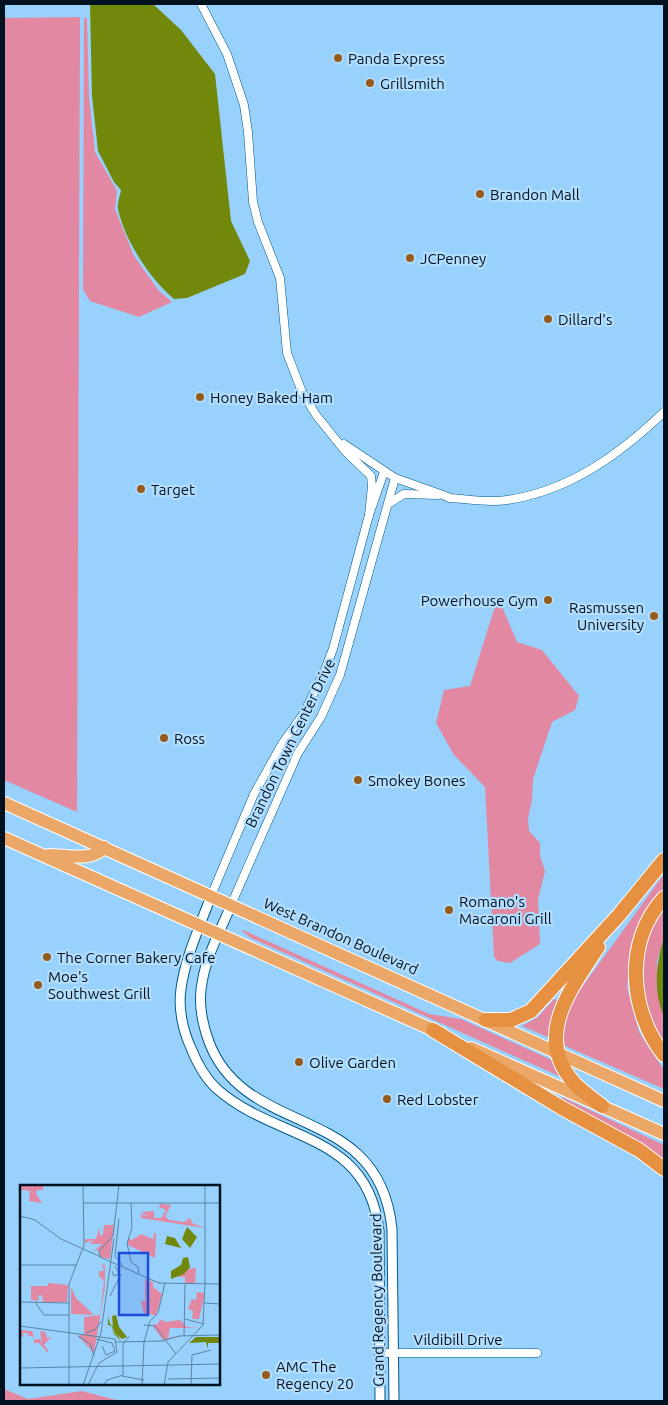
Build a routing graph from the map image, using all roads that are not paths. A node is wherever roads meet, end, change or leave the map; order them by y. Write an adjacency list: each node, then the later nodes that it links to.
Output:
1 (201, 4): 3 (street, Brandon Town Center Drive)
2 (664, 412): 6 (street, Brandon Town Center Drive)
3 (336, 439): 4 (street, Brandon Town Center Drive); 8 (street, Brandon Town Center Drive)
4 (384, 472): 5 (street, Brandon Town Center Drive); 8 (street, Brandon Town Center Drive)
5 (395, 478): 6 (street, Brandon Town Center Drive); 7 (street, Brandon Town Center Drive)
6 (443, 495): 7 (street, Brandon Town Center Drive)
7 (388, 504): 16 (street, Brandon Town Center Drive)
8 (369, 515): 14 (street, Brandon Town Center Drive)
9 (4, 803): 11 (highway, West Brandon Boulevard)
10 (4, 838): 12 (highway)
11 (104, 848): 12 (highway); 14 (highway, West Brandon Boulevard)
12 (41, 855): 18 (highway)
13 (664, 860): 17 (highway)
14 (212, 896): 16 (highway, West Brandon Boulevard); 18 (street, Grand Regency Boulevard)
15 (664, 898): 23 (highway)
16 (231, 905): 19 (street, Grand Regency Boulevard); 20 (highway, West Brandon Boulevard)
17 (620, 915): 20 (highway); 22 (highway)
18 (201, 924): 19 (highway); 28 (street, Grand Regency Boulevard)
19 (220, 933): 21 (highway); 26 (street, Grand Regency Boulevard)
20 (486, 1020): 22 (highway, West Brandon Boulevard)
21 (433, 1030): 25 (highway); 29 (highway)
22 (558, 1053): 24 (highway, West Brandon Boulevard); 25 (highway)
23 (664, 1055)
24 (664, 1101)
25 (602, 1106): 27 (highway)
26 (312, 1125): 28 (street); 30 (street, Grand Regency Boulevard)
27 (664, 1134)
28 (306, 1138): 31 (street, Grand Regency Boulevard)
29 (664, 1169)
30 (393, 1244): 31 (street); 33 (street, Grand Regency Boulevard)
31 (379, 1245): 32 (street, Grand Regency Boulevard)
32 (379, 1353): 33 (street, Vildibill Drive); 35 (street, Grand Regency Boulevard)
33 (392, 1353): 34 (street, Vildibill Drive); 36 (street, Grand Regency Boulevard)
34 (537, 1353)
35 (380, 1401)
36 (394, 1401)

